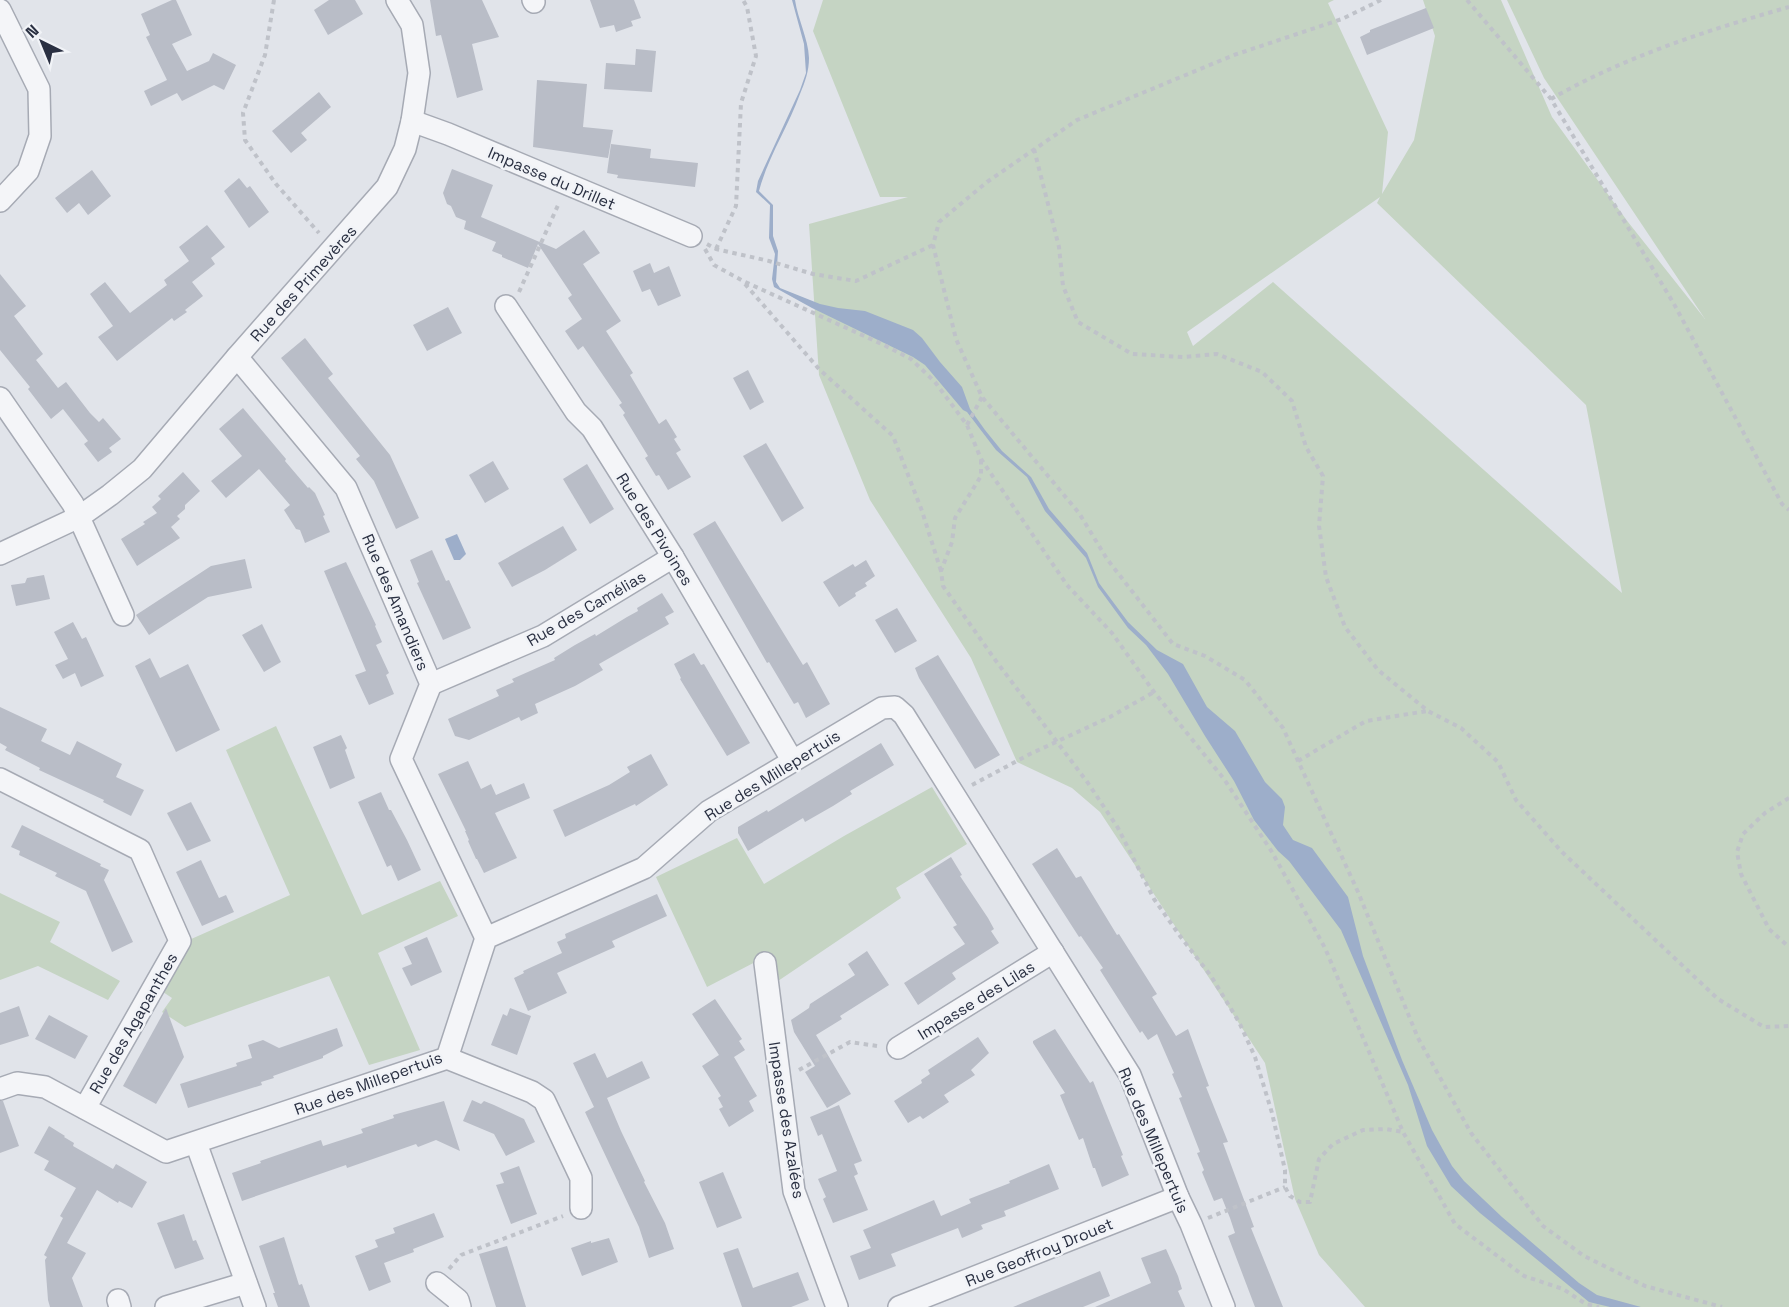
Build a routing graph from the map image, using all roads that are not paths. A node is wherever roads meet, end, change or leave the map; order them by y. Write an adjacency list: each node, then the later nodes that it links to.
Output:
1 (397, 0): 3 (street, Rue des Primevères)
2 (0, 10): 4 (street)
3 (412, 121): 5 (street, Impasse du Drillet); 7 (street, Rue des Primevères)
4 (0, 201)
5 (696, 239)
6 (508, 309): 11 (street, Rue des Pivoines)
7 (237, 357): 9 (street, Rue des Primevères); 13 (street, Rue des Amandiers)
8 (0, 398): 9 (street)
9 (79, 517): 10 (street, Rue des Primevères); 12 (street)
10 (0, 554)
11 (673, 556): 13 (street, Rue des Camélias); 14 (street, Rue des Pivoines)
12 (123, 615)
13 (431, 684): 16 (street, Rue des Amandiers)
14 (792, 760): 16 (street, Rue des Millepertuis); 17 (street, Rue des Millepertuis)
15 (0, 779): 22 (street, Rue des Agapanthes)
16 (486, 938): 20 (street, Rue des Millepertuis)
17 (1053, 952): 19 (street, Impasse des Lilas); 24 (street, Rue des Millepertuis)
18 (765, 963): 31 (street, Impasse des Azalées)
19 (898, 1048)
20 (447, 1058): 23 (street, Rue des Millepertuis); 25 (street)
21 (0, 1089): 22 (street, Rue des Millepertuis)
22 (85, 1108): 23 (street, Rue des Millepertuis)
23 (196, 1143): 26 (street)
24 (1178, 1197): 32 (street, Rue Geoffroy Drouet); 33 (street, Rue des Millepertuis)
25 (581, 1208)
26 (246, 1282): 28 (street); 29 (street)
27 (437, 1283): 30 (street)
28 (166, 1307)
29 (255, 1307)
30 (460, 1307)
31 (837, 1307)
32 (900, 1307)
33 (1224, 1307)

